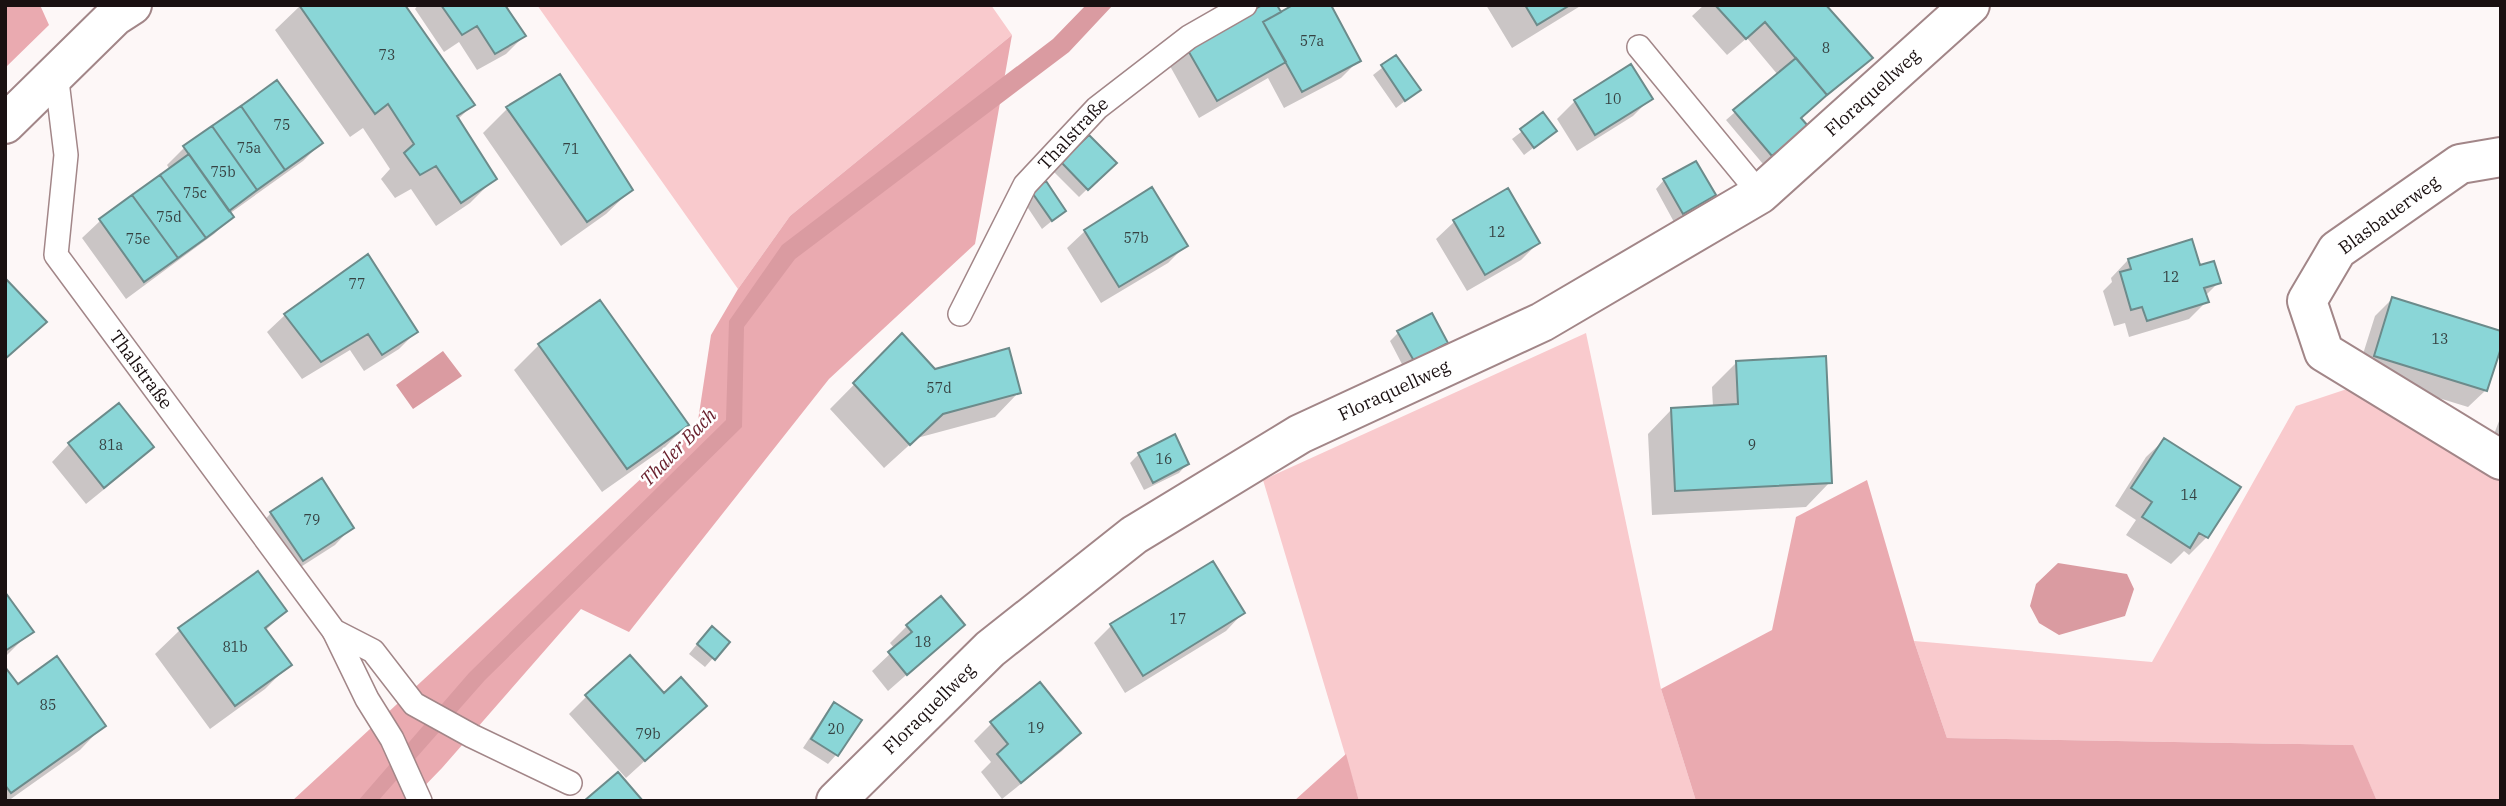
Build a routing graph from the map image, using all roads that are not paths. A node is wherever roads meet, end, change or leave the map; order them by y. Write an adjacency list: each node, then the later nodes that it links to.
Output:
1 (132, 5): 5 (street)
2 (1245, 5): 9 (lane, Thalstraße)
3 (1970, 5): 8 (street, Floraquellweg)
4 (1639, 47): 8 (lane)
5 (56, 72): 6 (street); 11 (lane, Thalstraße)
6 (5, 124)
7 (2501, 157): 10 (street, Blasbauerweg)
8 (1760, 194): 16 (street, Floraquellweg)
9 (960, 314)
10 (2501, 460)
11 (334, 631): 12 (lane, Thalstraße); 13 (lane, Thalstraße)
12 (395, 680): 13 (lane); 14 (lane, Thalstraße)
13 (367, 699): 15 (lane, Thalstraße)
14 (570, 783)
15 (417, 793)
16 (836, 801)

